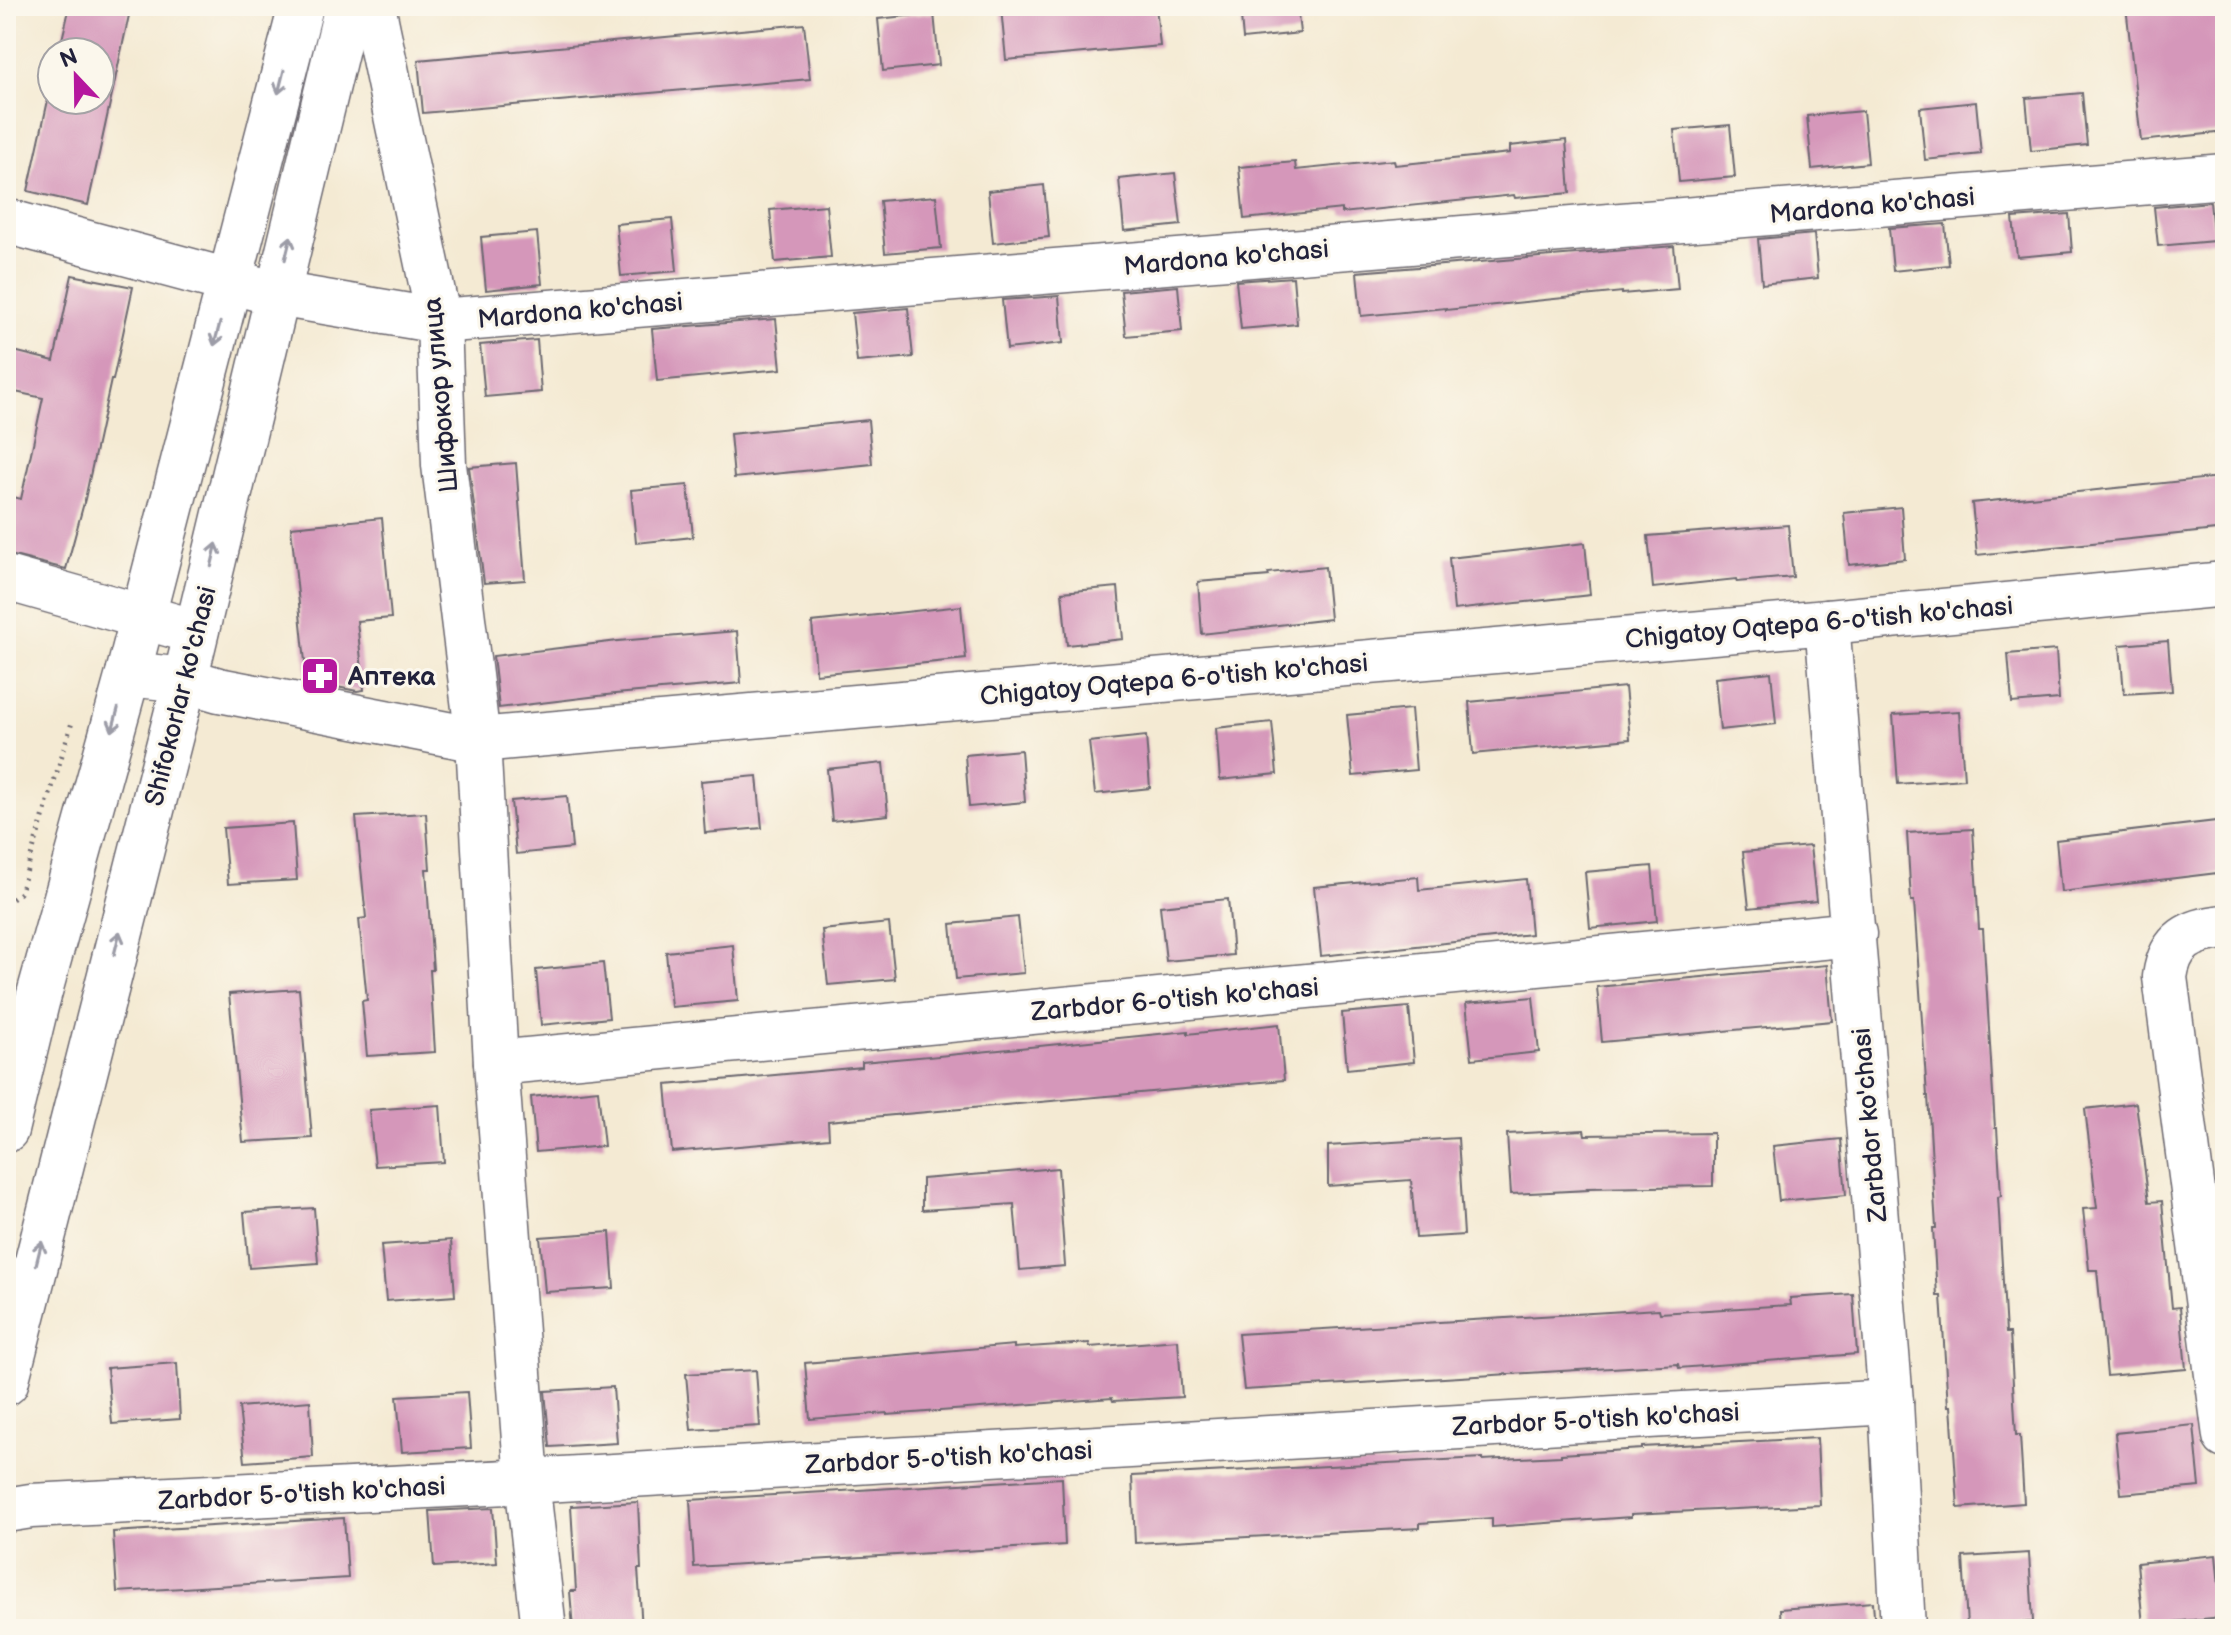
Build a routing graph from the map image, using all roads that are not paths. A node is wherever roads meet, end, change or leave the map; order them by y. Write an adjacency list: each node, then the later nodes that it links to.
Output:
1 (301, 6): 6 (street, one-way to 6)
2 (347, 6): 7 (street, Shifokorlar ko'chasi, one-way to 2)
3 (373, 6): 8 (street, Шифокор улица)
4 (2225, 176): 8 (street, Mardona ko'chasi)
5 (6, 221): 6 (street, Mardona ko'chasi)
6 (231, 280): 7 (street, Mardona ko'chasi); 11 (street, one-way to 11)
7 (277, 294): 8 (street, Mardona ko'chasi); 13 (street, Shifokorlar ko'chasi, one-way to 7)
8 (439, 321): 16 (street, Шифокор улица)
9 (6, 578): 11 (street)
10 (2225, 584): 12 (street, Chigatoy Oqtepa 6-o'tish ko'chasi)
11 (142, 617): 13 (street); 14 (street)
12 (1827, 622): 16 (street, Chigatoy Oqtepa 6-o'tish ko'chasi); 18 (street, Zarbdor ko'chasi)
13 (196, 632): 15 (street, Shifokorlar ko'chasi)
14 (128, 674): 15 (street, Chigatoy Oqtepa 6-o'tish ko'chasi); 19 (street, one-way to 19)
15 (185, 680): 16 (street, Chigatoy Oqtepa 6-o'tish ko'chasi); 20 (street, Shifokorlar ko'chasi, one-way to 15)
16 (478, 740): 21 (street, Шифокор улица)
17 (2225, 927): 27 (street)
18 (1854, 934): 21 (street, Zarbdor 6-o'tish ko'chasi); 26 (street, Zarbdor ko'chasi)
19 (22, 999): 20 (street); 22 (street)
20 (97, 1019): 23 (street, Shifokorlar ko'chasi)
21 (496, 1063): 28 (street, Шифокор улица)
22 (12, 1080): 23 (street); 24 (street)
23 (78, 1100): 25 (street, Shifokorlar ko'chasi, one-way to 23)
24 (6, 1130)
25 (6, 1383)
26 (1891, 1402): 28 (street, Zarbdor 5-o'tish ko'chasi); 31 (street, Zarbdor ko'chasi)
27 (2225, 1436)
28 (527, 1481): 29 (street, Zarbdor 5-o'tish ko'chasi); 30 (street, Шифокор улица)
29 (6, 1510)
30 (544, 1629)
31 (1903, 1629)

